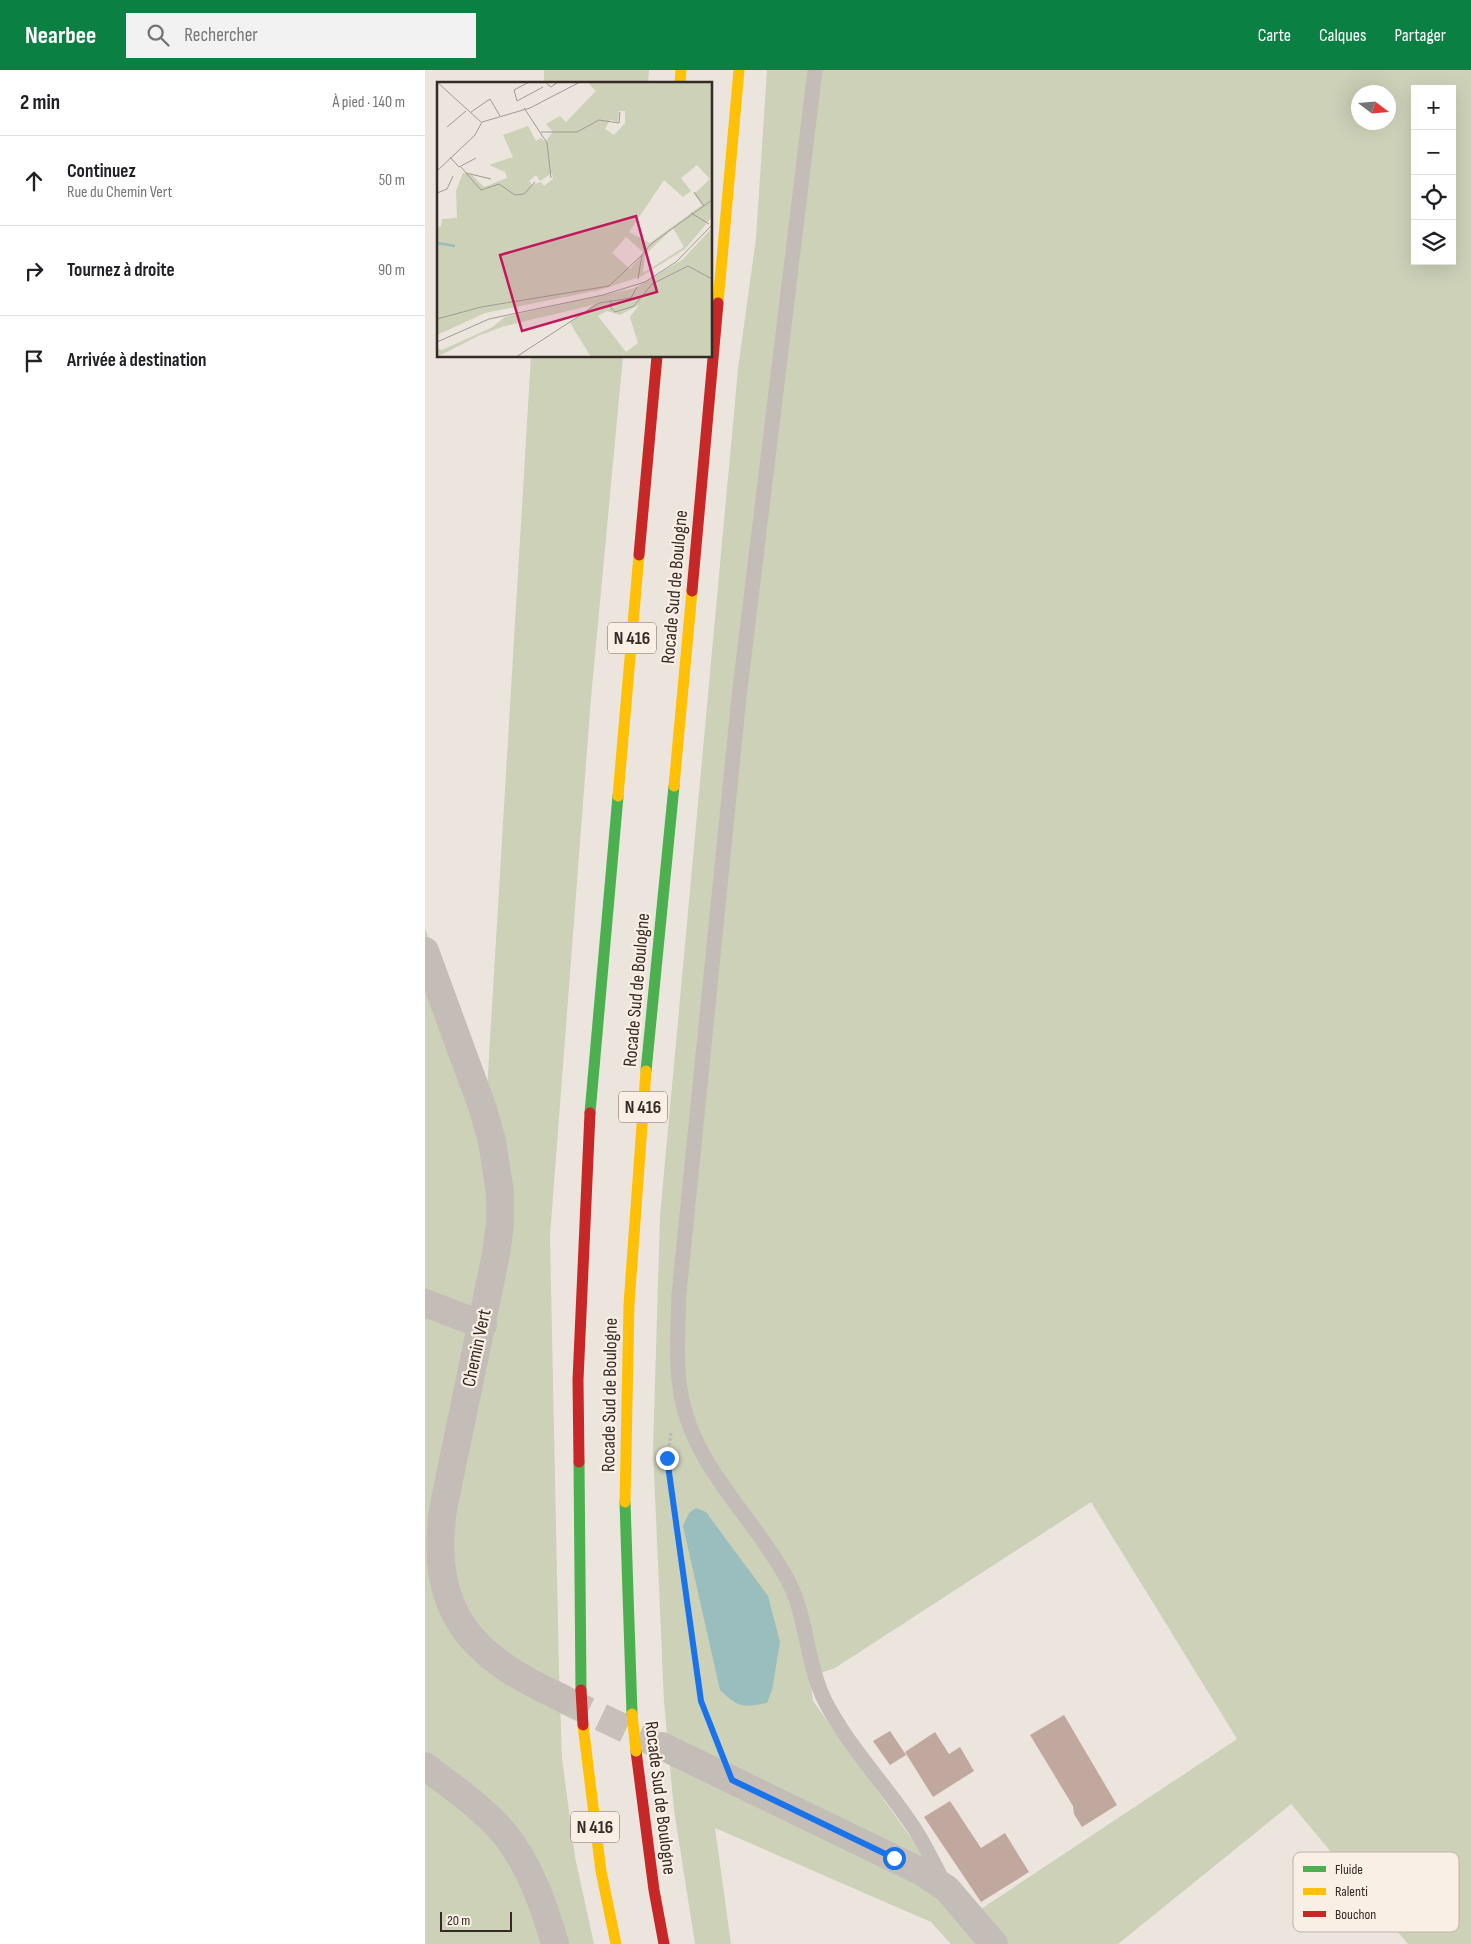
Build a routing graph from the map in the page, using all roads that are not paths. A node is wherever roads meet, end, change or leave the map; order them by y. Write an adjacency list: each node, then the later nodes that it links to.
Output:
1 (739, 70): 13 (highway, Rocade Sud de Boulogne / N 416, bridge)
2 (815, 70): 10 (lane)
3 (657, 358): 7 (highway, Rocade Sud de Boulogne / N 416)
4 (425, 951): 6 (street, Chemin Vert)
5 (425, 1303): 6 (street)
6 (483, 1325): 7 (street, Chemin Vert)
7 (571, 1694): 12 (highway, Rocade Sud de Boulogne / N 416, bridge)
8 (662, 1746): 10 (street)
9 (425, 1766): 11 (street)
10 (947, 1889): 14 (street)
11 (555, 1944)
12 (616, 1944)
13 (664, 1944)
14 (994, 1944)

